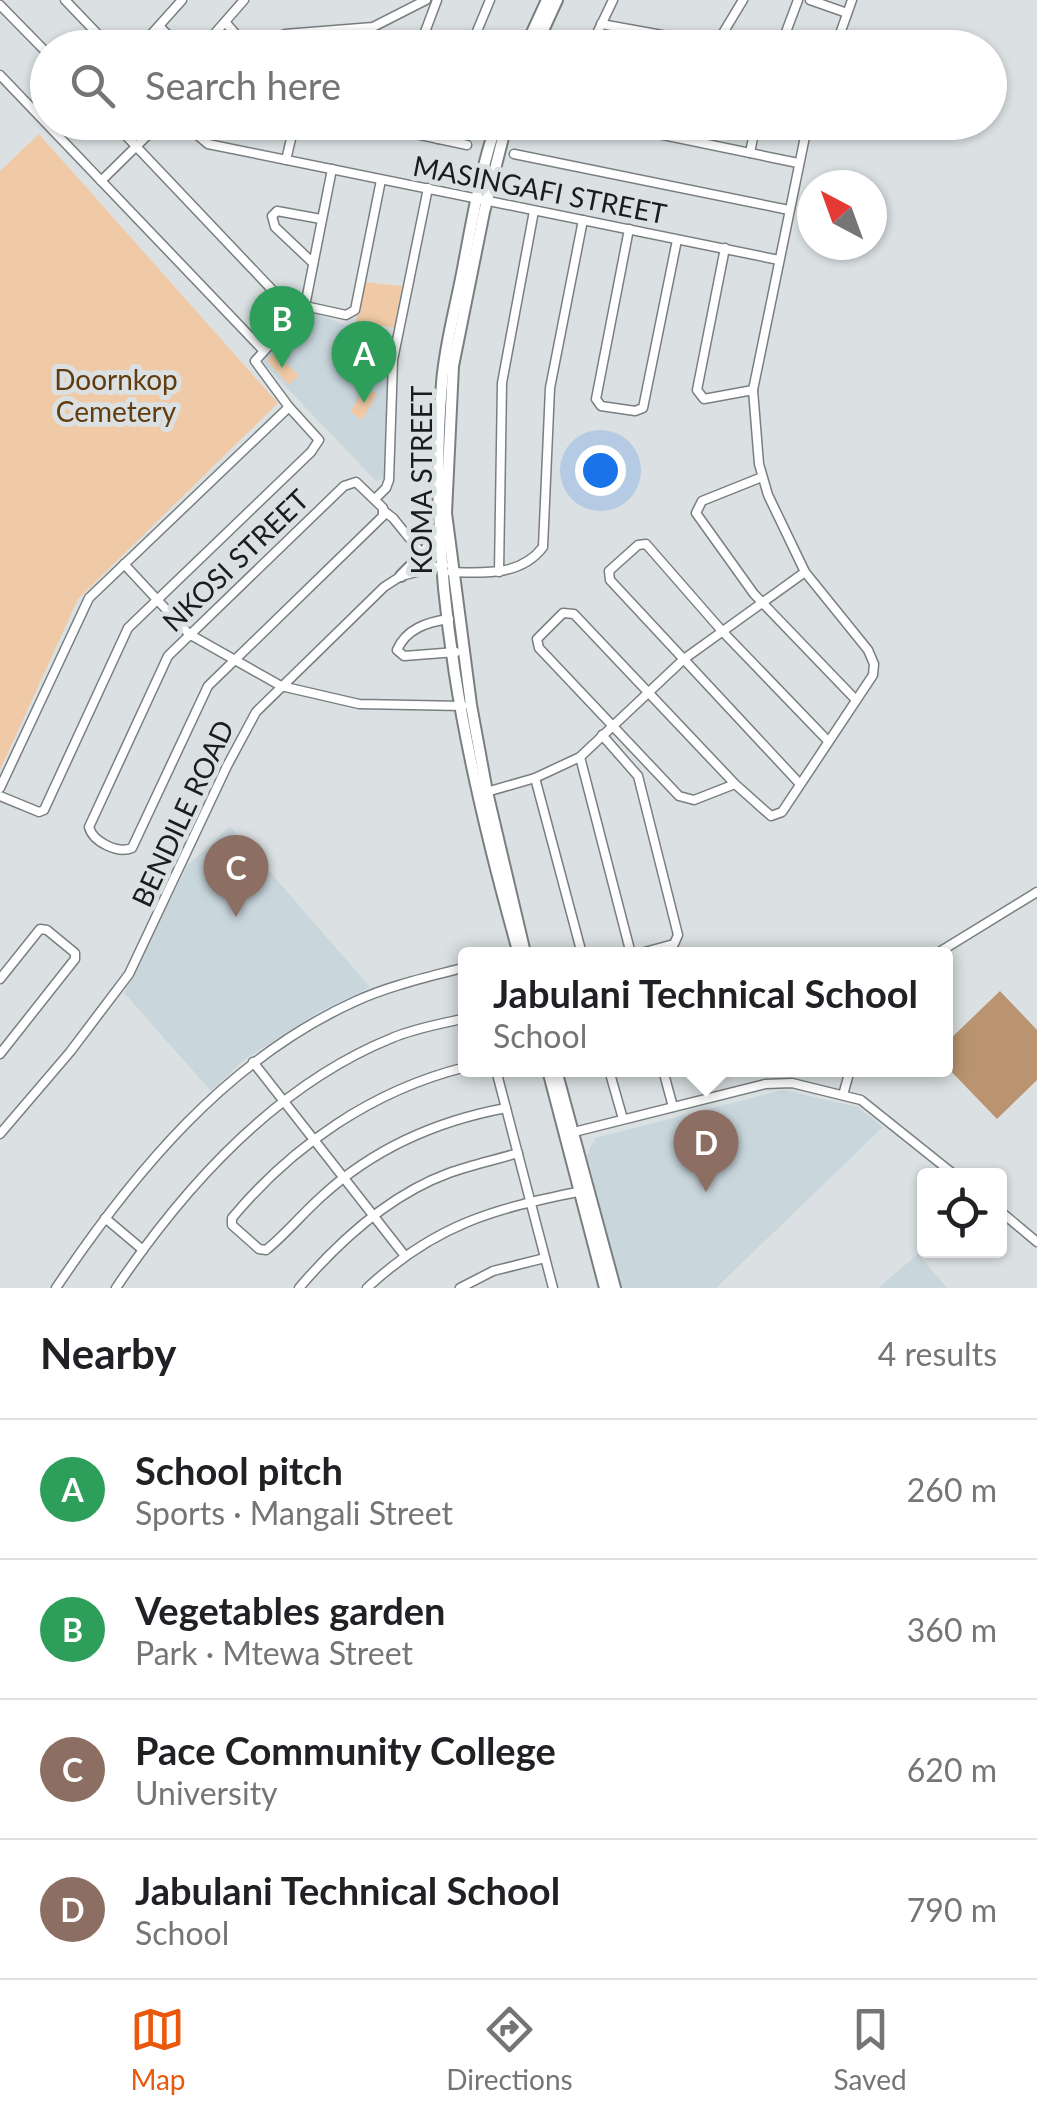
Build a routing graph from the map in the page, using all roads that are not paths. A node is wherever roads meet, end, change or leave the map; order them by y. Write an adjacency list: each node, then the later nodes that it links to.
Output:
1 (66, 0): 19 (street)
2 (182, 0): 18 (street)
3 (244, 0): 16 (street)
4 (426, 0): 24 (street)
5 (437, 0): 25 (street)
6 (490, 0): 26 (street)
7 (547, 0): 27 (main road)
8 (556, 0): 28 (main road)
9 (613, 0): 17 (street)
10 (743, 0): 31 (street)
11 (798, 0): 32 (street)
12 (810, 0): 15 (street)
13 (852, 0): 15 (street)
14 (0, 4): 34 (street)
15 (847, 13): 33 (street)
16 (225, 22): 22 (street); 23 (street)
17 (601, 24): 29 (street); 30 (street)
18 (160, 26): 20 (street); 21 (street)
19 (94, 30)
20 (156, 30)
21 (164, 30)
22 (218, 30)
23 (232, 30)
24 (335, 30)
25 (426, 30)
26 (478, 30)
27 (533, 30)
28 (543, 30)
29 (598, 30)
30 (634, 30)
31 (725, 30)
32 (787, 30)
33 (841, 30)
34 (30, 35)
35 (0, 75): 36 (street)
36 (30, 106)
37 (62, 140): 56 (street)
38 (129, 140): 49 (street)
39 (143, 140): 49 (street)
40 (202, 140): 52 (street, MASINGAFI STREET)
41 (291, 140): 52 (street)
42 (443, 140): 48 (street)
43 (493, 140): 58 (main road, KOMA STREET)
44 (501, 140): 58 (main road, KOMA STREET)
45 (684, 140): 51 (street)
46 (753, 140): 51 (street)
47 (804, 140): 53 (street)
48 (467, 145)
49 (136, 147): 56 (street); 69 (street)
50 (514, 154): 59 (street)
51 (750, 154): 53 (street)
52 (286, 160): 54 (street, MASINGAFI STREET)
53 (798, 164): 59 (street)
54 (332, 169): 55 (street, MASINGAFI STREET); 61 (street)
55 (380, 180): 57 (street, MASINGAFI STREET); 68 (street)
56 (101, 181): 70 (street)
57 (428, 188): 58 (street, MASINGAFI STREET); 74 (street)
58 (481, 199): 60 (street, MASINGAFI STREET); 76 (main road, KOMA STREET); 79 (main road, KOMA STREET)
59 (789, 210): 66 (street)
60 (534, 211): 62 (street, MASINGAFI STREET); 80 (street)
61 (321, 219): 67 (street); 67 (street)
62 (583, 220): 63 (street, MASINGAFI STREET); 80 (street)
63 (629, 229): 64 (street, MASINGAFI STREET); 64 (street)
64 (677, 240): 65 (street, MASINGAFI STREET)
65 (726, 248): 66 (street, MASINGAFI STREET); 71 (street)
66 (779, 260): 71 (street)
67 (312, 262): 68 (street)
68 (305, 306): 69 (street)
69 (297, 316): 70 (street)
70 (263, 350): 72 (street)
71 (753, 390): 73 (street)
72 (288, 406): 78 (street); 83 (street)
73 (762, 477): 81 (street); 84 (street)
74 (375, 499): 75 (street); 87 (street, NKOSI STREET)
75 (384, 514): 77 (street); 90 (street)
76 (439, 526): 77 (main road); 79 (main road, KOMA STREET)
77 (423, 555): 82 (main road)
78 (124, 564): 83 (street); 102 (street)
79 (447, 567): 80 (street, BENDILE ROAD); 82 (street, BENDILE ROAD); 85 (main road, KOMA STREET); 88 (main road, KOMA STREET)
80 (499, 572)
81 (805, 572): 84 (street); 93 (street)
82 (400, 576): 91 (street, BENDILE ROAD)
83 (156, 599): 87 (street); 104 (street)
84 (762, 603): 86 (street); 93 (street)
85 (449, 619): 88 (main road, KOMA STREET); 88 (street)
86 (722, 631): 89 (street); 89 (street); 97 (street)
87 (189, 634): 90 (street); 90 (street, NKOSI STREET)
88 (458, 652): 94 (main road, KOMA STREET)
89 (684, 659): 92 (street); 101 (street)
90 (231, 660): 91 (street)
91 (281, 686): 94 (street); 127 (street, BENDILE ROAD)
92 (649, 692): 95 (street); 95 (street); 100 (street)
93 (856, 700): 97 (street)
94 (466, 706): 103 (main road, KOMA STREET)
95 (612, 726): 96 (street); 100 (street)
96 (602, 735): 98 (street); 109 (street)
97 (828, 741): 101 (street)
98 (580, 757): 99 (street); 108 (street)
99 (536, 778): 103 (street); 107 (street)
100 (735, 784): 101 (street)
101 (800, 784)
102 (0, 788)
103 (482, 793): 106 (main road, KOMA STREET)
104 (0, 796)
105 (1037, 892): 110 (street)
106 (520, 947)
107 (580, 947)
108 (632, 947)
109 (661, 947)
110 (947, 947)
111 (458, 969): 115 (street)
112 (0, 979): 114 (street)
113 (458, 1020): 123 (street)
114 (0, 1054)
115 (254, 1062): 123 (street); 137 (street)
116 (458, 1069): 129 (street)
117 (498, 1077): 125 (street)
118 (554, 1077): 128 (main road)
119 (611, 1077): 126 (street)
120 (664, 1077): 124 (street)
121 (848, 1077): 122 (street)
122 (843, 1095): 124 (street); 131 (street)
123 (286, 1101): 129 (street); 139 (street)
124 (673, 1107): 126 (street)
125 (506, 1108): 130 (street); 132 (street)
126 (624, 1119): 128 (street)
127 (0, 1134)
128 (568, 1134): 133 (main road)
129 (314, 1139): 132 (street); 132 (street)
130 (518, 1153): 134 (street); 135 (street)
131 (946, 1168)
132 (344, 1177): 135 (street)
133 (584, 1190): 134 (street); 148 (main road); 149 (main road)
134 (531, 1203): 140 (street); 141 (street)
135 (372, 1216): 140 (street); 145 (street)
136 (1007, 1217): 138 (street)
137 (104, 1218): 139 (street); 143 (street)
138 (1037, 1242)
139 (142, 1250): 144 (street)
140 (405, 1256): 142 (street)
141 (545, 1258): 146 (street); 147 (street)
142 (372, 1287)
143 (56, 1288)
144 (116, 1288)
145 (299, 1288)
146 (460, 1288)
147 (552, 1288)
148 (605, 1288)
149 (615, 1288)

